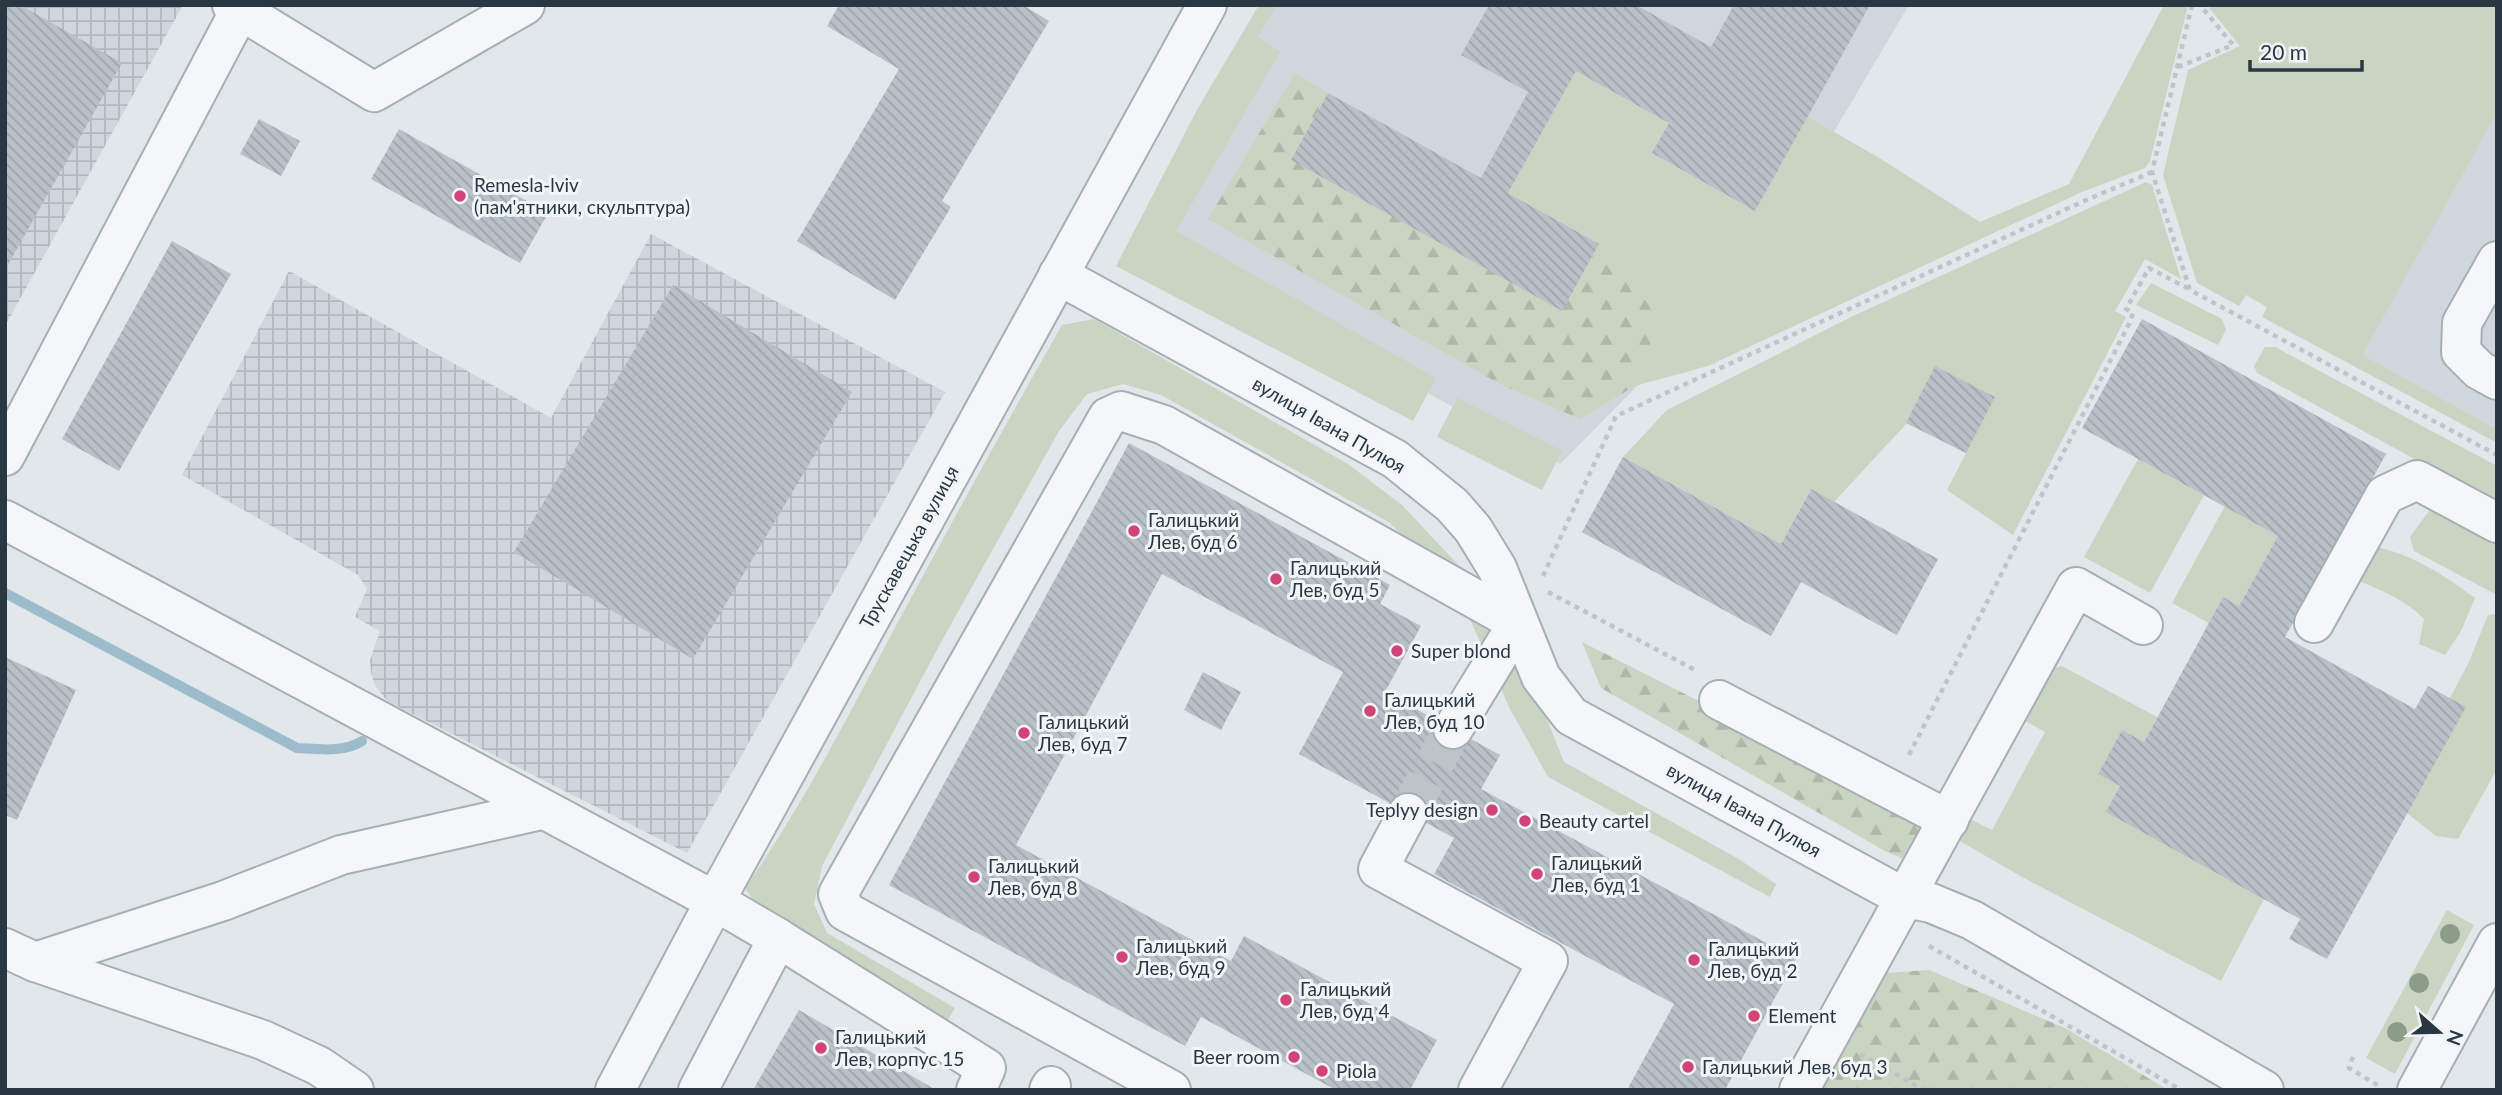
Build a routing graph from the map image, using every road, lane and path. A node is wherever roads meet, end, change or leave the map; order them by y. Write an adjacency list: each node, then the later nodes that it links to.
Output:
1 (525, 5): 5 (street)
2 (1207, 5): 9 (street, Трускавецька вулиця)
3 (2192, 5): 6 (path)
4 (2200, 5): 6 (path)
5 (236, 8): 13 (street)
6 (2177, 68): 7 (path)
7 (2152, 172): 10 (path); 16 (path)
8 (2497, 261): 11 (street)
9 (1058, 275): 17 (street, вулиця Івана Пулюя); 26 (street, Трускавецька вулиця)
10 (2190, 290): 12 (path); 22 (path)
11 (2497, 380)
12 (2497, 455)
13 (5, 456)
14 (5, 520): 23 (street)
15 (2497, 523): 18 (street)
16 (1538, 587)
17 (1518, 623): 21 (street); 27 (street, вулиця Івана Пулюя); 37 (street)
18 (2314, 623)
19 (2143, 625): 25 (street)
20 (1719, 700): 25 (street)
21 (1453, 729)
22 (1904, 765)
23 (541, 810): 26 (street); 30 (street)
24 (1408, 813): 38 (street)
25 (1949, 820): 27 (street)
26 (715, 901): 28 (street); 34 (street, Трускавецька вулиця)
27 (1898, 911): 31 (street); 41 (path); 42 (street, вулиця Івана Пулюя)
28 (778, 938): 35 (street); 36 (street)
29 (2497, 943): 44 (street)
30 (20, 955): 33 (street)
31 (1829, 1036): 39 (street); 40 (path)
32 (2353, 1057): 43 (path)
33 (354, 1090)
34 (615, 1090)
35 (698, 1090)
36 (976, 1090)
37 (1171, 1090)
38 (1478, 1090)
39 (1799, 1090)
40 (1924, 1090)
41 (2180, 1090)
42 (2264, 1090)
43 (2385, 1090)
44 (2417, 1090)

